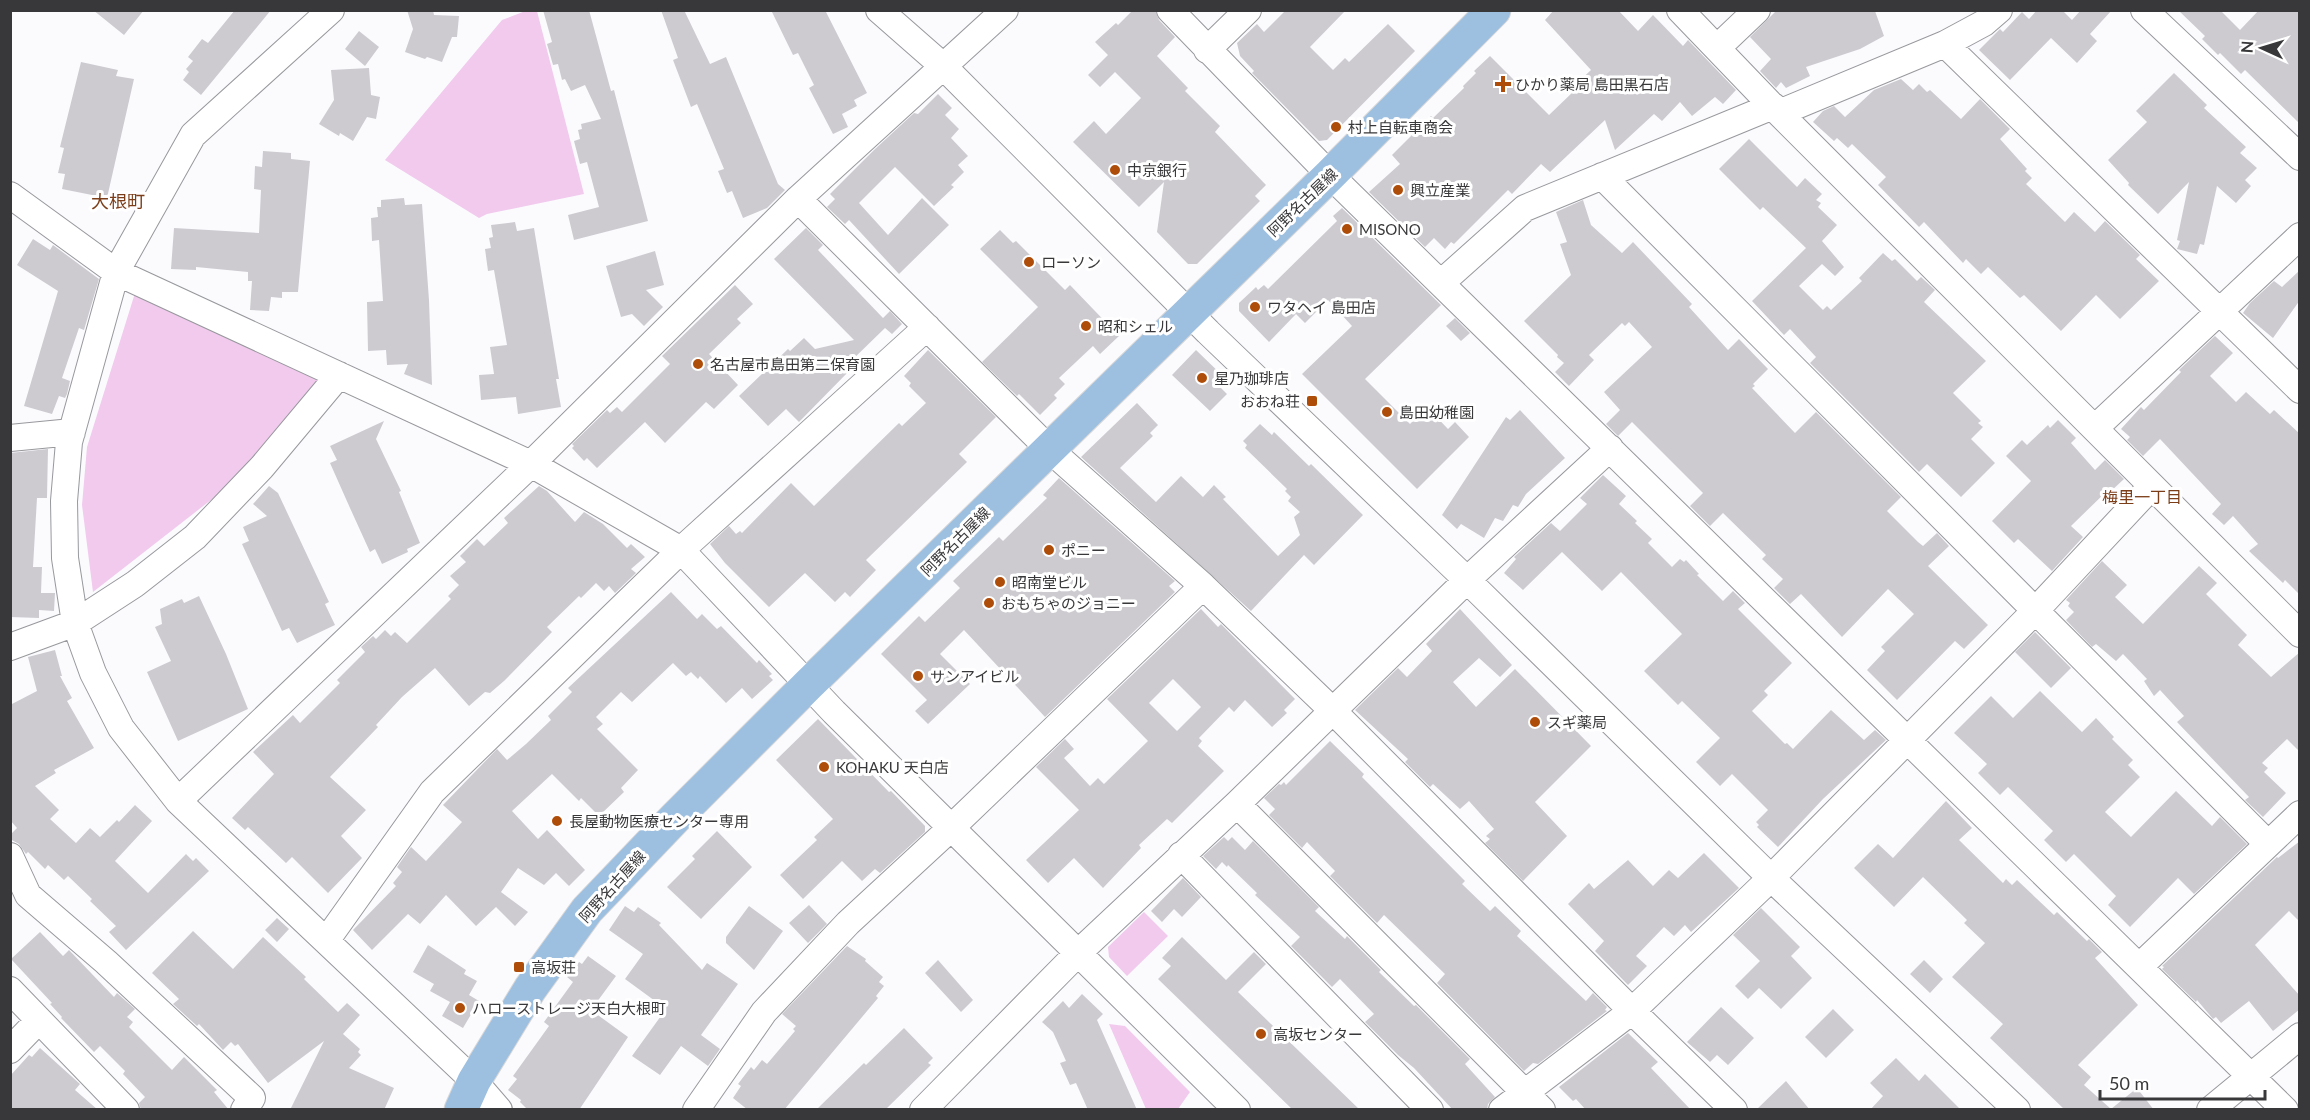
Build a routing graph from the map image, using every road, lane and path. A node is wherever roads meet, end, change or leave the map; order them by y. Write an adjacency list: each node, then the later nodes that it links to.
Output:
1 (331, 10): 22 (street)
2 (879, 10): 14 (street)
3 (1005, 10): 14 (street)
4 (1170, 10): 13 (street)
5 (1248, 10): 13 (street)
6 (1494, 10): 17 (main road, 阿野名古屋線)
7 (1680, 10): 12 (street)
8 (1757, 10): 12 (street)
9 (1999, 10): 11 (street)
10 (2144, 10): 16 (street)
11 (1945, 44): 15 (street); 24 (street)
12 (1717, 48): 15 (street)
13 (1207, 50): 17 (street)
14 (944, 67): 20 (street); 25 (street)
15 (1776, 110): 18 (street); 29 (street)
16 (2300, 157)
17 (1330, 175): 23 (street); 25 (main road, 阿野名古屋線)
18 (1602, 176): 23 (street); 39 (street)
19 (10, 195): 22 (street)
20 (798, 199): 26 (street); 34 (street)
21 (2300, 236): 24 (street)
22 (116, 272): 27 (street); 30 (street)
23 (1441, 283): 33 (street)
24 (2220, 311): 28 (street); 29 (street)
25 (1189, 312): 32 (main road, 阿野名古屋線); 37 (street)
26 (927, 327): 32 (street); 36 (street)
27 (339, 375): 34 (street); 40 (street)
28 (2300, 390)
29 (2095, 428): 35 (street)
30 (72, 432): 31 (street); 40 (street)
31 (10, 438)
32 (1049, 448): 38 (street); 43 (main road, 阿野名古屋線)
33 (1610, 448): 37 (street); 45 (street)
34 (531, 464): 36 (street); 46 (street)
35 (2151, 487): 39 (street); 41 (street)
36 (681, 550): 43 (street); 54 (street)
37 (1467, 580): 44 (street); 53 (street)
38 (1203, 586): 44 (street); 49 (street)
39 (2036, 610): 45 (street); 50 (street)
40 (75, 623): 42 (street); 46 (street)
41 (2300, 634)
42 (10, 647)
43 (808, 685): 49 (street); 64 (main road, 阿野名古屋線)
44 (1333, 711): 47 (street); 58 (street)
45 (1907, 739): 53 (street); 56 (street)
46 (178, 801): 54 (street)
47 (1237, 804): 51 (street); 63 (street)
48 (2300, 814): 50 (street)
49 (952, 827): 55 (street); 69 (street)
50 (2268, 844): 56 (street)
51 (1181, 855): 55 (street); 71 (street)
52 (10, 856): 67 (street)
53 (1771, 878): 58 (street); 75 (street)
54 (326, 941): 64 (street)
55 (1078, 954): 65 (street); 70 (street)
56 (2139, 967): 62 (street)
57 (10, 990): 59 (street)
58 (1632, 1011): 63 (street); 74 (street)
59 (39, 1020): 61 (street); 66 (street)
60 (2300, 1036): 62 (street)
61 (10, 1050)
62 (2251, 1077): 76 (street); 77 (street)
63 (1523, 1092): 72 (street); 73 (street)
64 (467, 1095): 68 (street)
65 (1223, 1104)
66 (126, 1110)
67 (244, 1110)
68 (499, 1110)
69 (696, 1110)
70 (923, 1110)
71 (1430, 1110)
72 (1502, 1110)
73 (1542, 1110)
74 (1734, 1110)
75 (2017, 1110)
76 (2210, 1110)
77 (2285, 1110)

